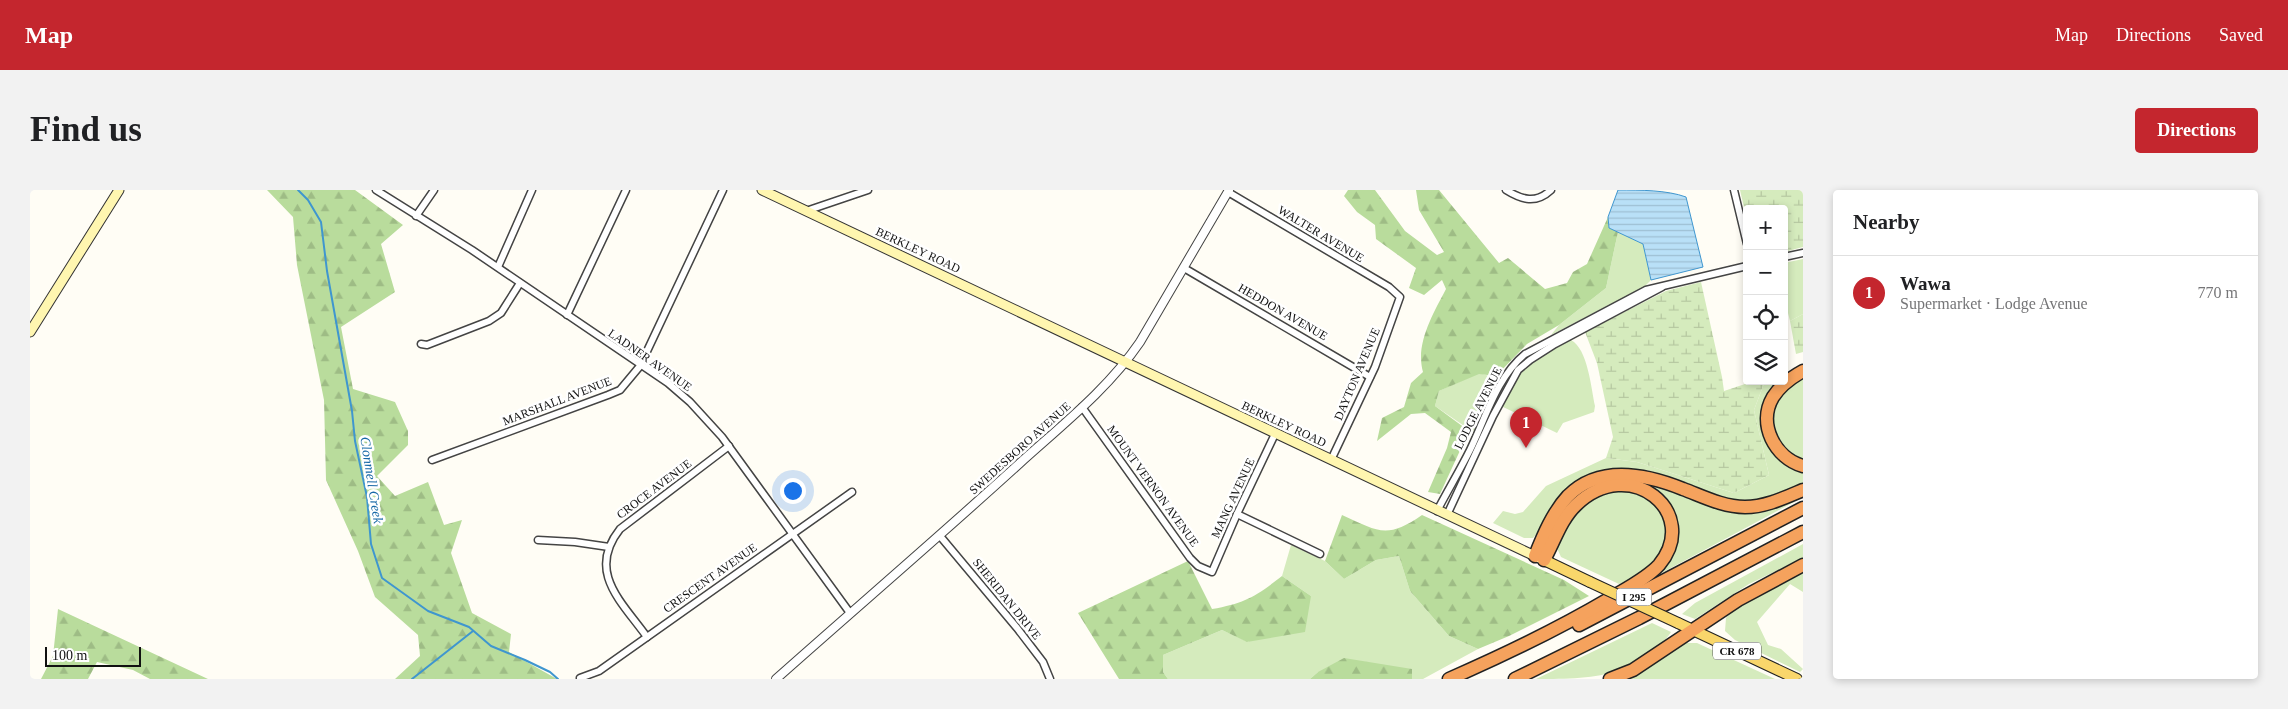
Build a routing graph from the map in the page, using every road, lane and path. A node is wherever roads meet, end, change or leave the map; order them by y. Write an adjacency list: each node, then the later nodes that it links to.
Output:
1 (120, 190): 26 (main road)
2 (376, 190): 15 (street, LADNER AVENUE)
3 (434, 190): 15 (street)
4 (532, 190): 19 (street)
5 (626, 190): 25 (street)
6 (723, 190): 29 (street, MARSHALL AVENUE)
7 (762, 190): 13 (main road, BERKLEY ROAD / CR 678)
8 (868, 190): 14 (street)
9 (1506, 190): 10 (street)
10 (1551, 190)
11 (1734, 190): 16 (street)
12 (1229, 191): 21 (street, SWEDESBORO AVENUE); 24 (street, WALTER AVENUE)
13 (778, 194): 14 (main road, BERKLEY ROAD / CR 678)
14 (806, 211): 28 (main road, BERKLEY ROAD / CR 678)
15 (416, 216): 19 (street, LADNER AVENUE)
16 (1743, 227)
17 (1803, 253): 18 (street)
18 (1788, 256)
19 (498, 267): 22 (street, LADNER AVENUE)
20 (1743, 267): 23 (street, LODGE AVENUE)
21 (1184, 268): 28 (street, SWEDESBORO AVENUE); 31 (street, HEDDON AVENUE)
22 (520, 283): 25 (street, LADNER AVENUE); 27 (street)
23 (1667, 284): 41 (street, LODGE AVENUE); 43 (street, LODGE AVENUE)
24 (1400, 297): 31 (street, DAYTON AVENUE)
25 (567, 315): 29 (street, LADNER AVENUE)
26 (30, 332)
27 (421, 344)
28 (1126, 363): 32 (street, SWEDESBORO AVENUE); 33 (main road, BERKLEY ROAD / CR 678)
29 (640, 366): 34 (street, LADNER AVENUE); 35 (street, MARSHALL AVENUE)
30 (1803, 371): 37 (highway)
31 (1370, 377): 36 (street, DAYTON AVENUE)
32 (1082, 407): 46 (street, SWEDESBORO AVENUE); 52 (street, MOUNT VERNON AVENUE)
33 (1276, 434): 36 (main road, BERKLEY ROAD / CR 678); 42 (street, MANG AVENUE)
34 (729, 446): 45 (street, LADNER AVENUE); 48 (street, CROCE AVENUE)
35 (432, 460)
36 (1331, 460): 41 (main road, BERKLEY ROAD / CR 678)
37 (1803, 466)
38 (1803, 490): 50 (highway)
39 (852, 492): 45 (street, CRESCENT AVENUE)
40 (1803, 508): 60 (highway, I 295)
41 (1437, 511): 43 (main road, BERKLEY ROAD / CR 678)
42 (1237, 514): 49 (street); 52 (street, MANG AVENUE)
43 (1447, 515): 50 (main road, BERKLEY ROAD / CR 678)
44 (1803, 532): 61 (highway, I 295)
45 (792, 534): 53 (street, LADNER AVENUE); 55 (street, CRESCENT AVENUE)
46 (940, 536): 53 (street, SWEDESBORO AVENUE); 58 (street, SHERIDAN DRIVE)
47 (538, 540): 48 (street)
48 (609, 547): 55 (street, CROCE AVENUE)
49 (1320, 554)
50 (1540, 558): 54 (main road, BERKLEY ROAD / CR 678, bridge); 59 (highway)
51 (1803, 565): 54 (highway)
52 (1212, 572)
53 (850, 613): 57 (street, SWEDESBORO AVENUE)
54 (1694, 630): 62 (highway); 63 (main road, BERKLEY ROAD / CR 678)
55 (647, 637): 56 (street, CRESCENT AVENUE)
56 (580, 678)
57 (776, 679)
58 (1050, 679)
59 (1450, 679)
60 (1463, 679)
61 (1514, 679)
62 (1610, 679)
63 (1797, 679)

